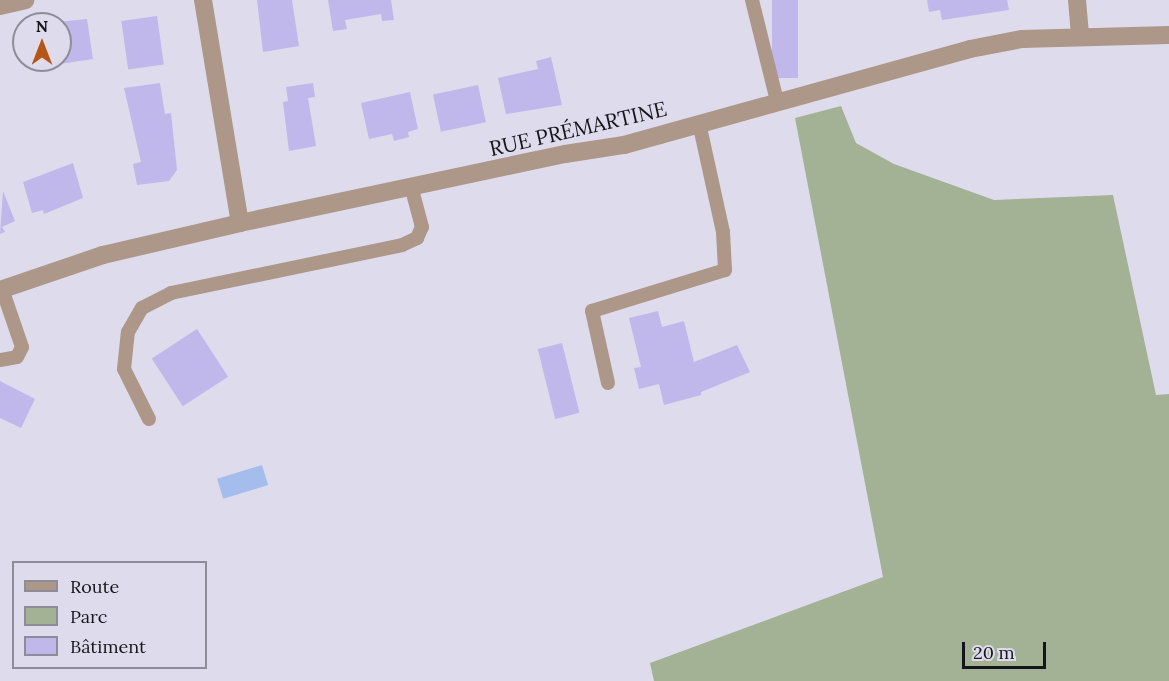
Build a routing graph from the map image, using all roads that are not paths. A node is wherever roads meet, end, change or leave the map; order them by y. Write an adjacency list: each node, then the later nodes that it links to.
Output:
1 (25, 0): 5 (street)
2 (203, 0): 11 (street)
3 (752, 0): 8 (lane)
4 (1077, 0): 7 (street)
5 (0, 6)
6 (1169, 35): 7 (street, RUE PRÉMARTINE)
7 (1080, 37): 8 (street, RUE PRÉMARTINE)
8 (777, 101): 9 (street, RUE PRÉMARTINE)
9 (699, 123): 10 (street, RUE PRÉMARTINE); 14 (lane)
10 (412, 189): 11 (street, RUE PRÉMARTINE); 15 (lane)
11 (240, 223): 12 (street, RUE PRÉMARTINE)
12 (1, 289): 13 (lane)
13 (0, 360)
14 (608, 383)
15 (149, 420)

